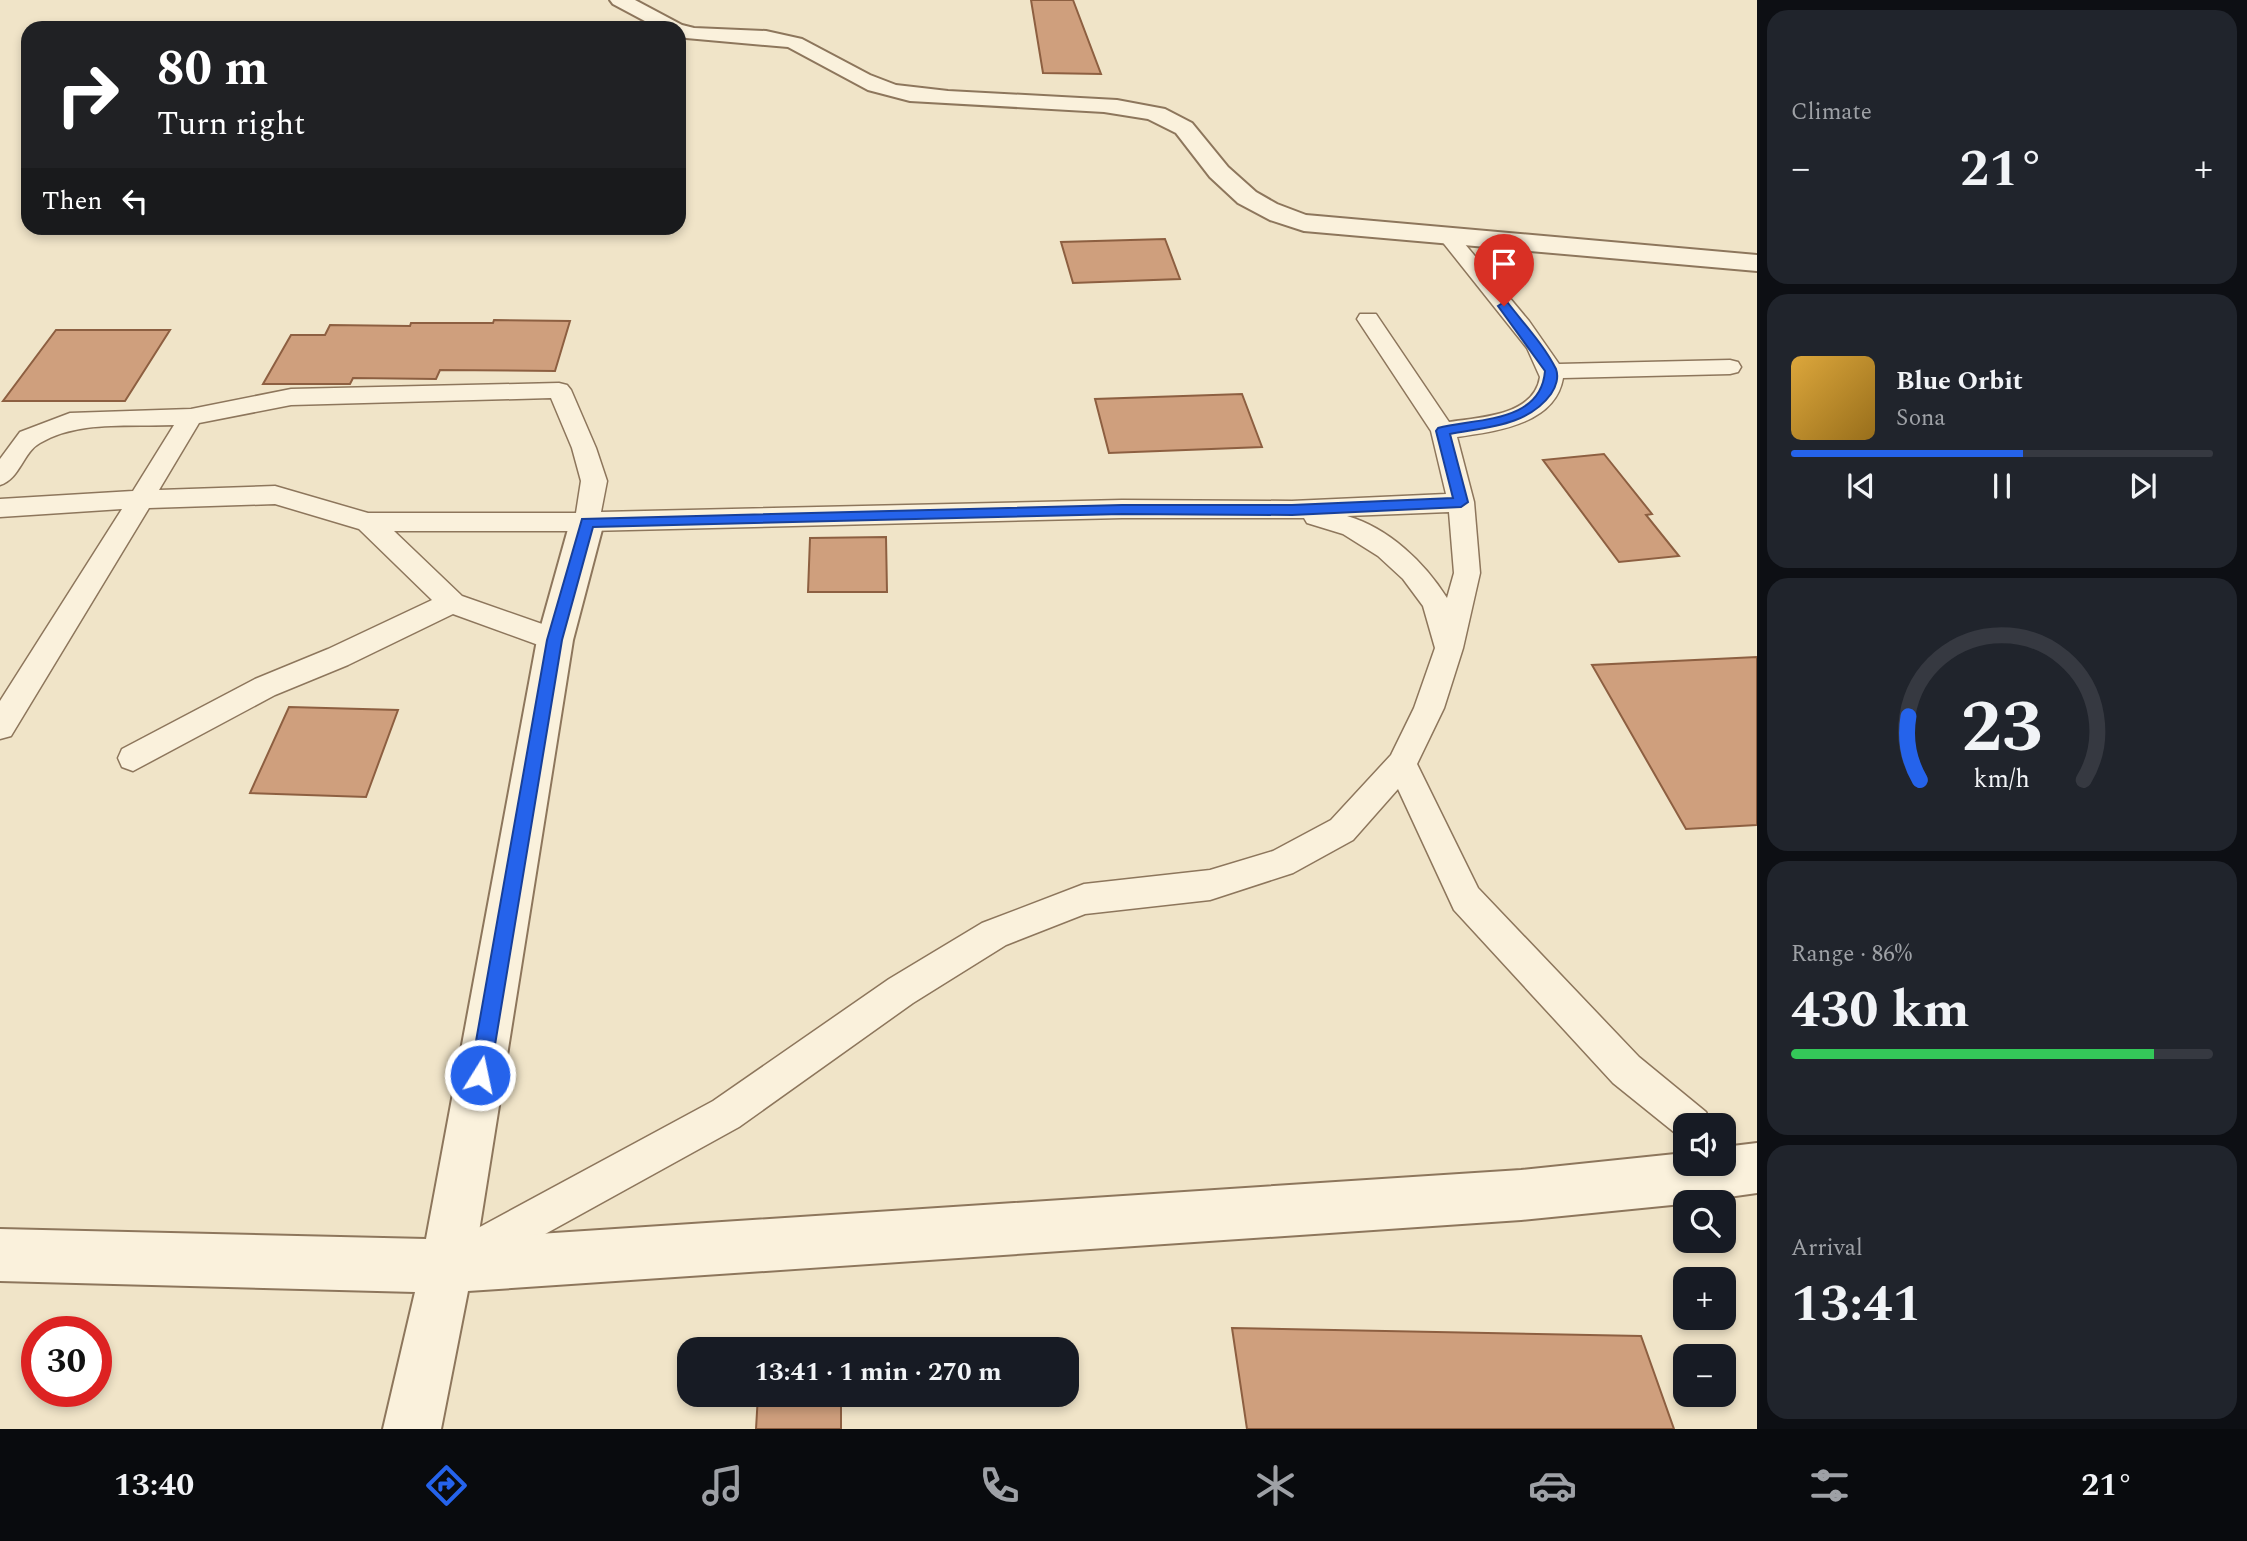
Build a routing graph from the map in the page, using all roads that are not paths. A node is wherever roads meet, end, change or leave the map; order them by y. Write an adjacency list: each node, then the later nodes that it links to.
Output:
1 (620, 0): 2 (street)
2 (660, 21)
3 (686, 31): 4 (street)
4 (1447, 235): 5 (street); 8 (lane)
5 (1757, 263)
6 (1368, 319): 10 (lane)
7 (1730, 367): 8 (lane)
8 (1551, 371): 10 (lane)
9 (191, 417): 11 (lane); 12 (lane); 17 (lane)
10 (1443, 431): 13 (lane)
11 (0, 476)
12 (141, 499): 14 (lane); 16 (lane); 21 (lane)
13 (1461, 502): 15 (lane); 20 (lane)
14 (0, 508)
15 (1292, 510): 17 (lane); 20 (lane)
16 (368, 522): 17 (lane); 18 (lane)
17 (587, 522): 19 (street)
18 (452, 603): 19 (lane); 22 (lane)
19 (555, 640): 27 (street)
20 (1449, 648): 23 (lane)
21 (0, 727)
22 (133, 758)
23 (1402, 764): 24 (lane); 27 (lane)
24 (1678, 1113)
25 (1742, 1163): 27 (street)
26 (0, 1255): 27 (street)
27 (447, 1266): 28 (street)
28 (412, 1429)

